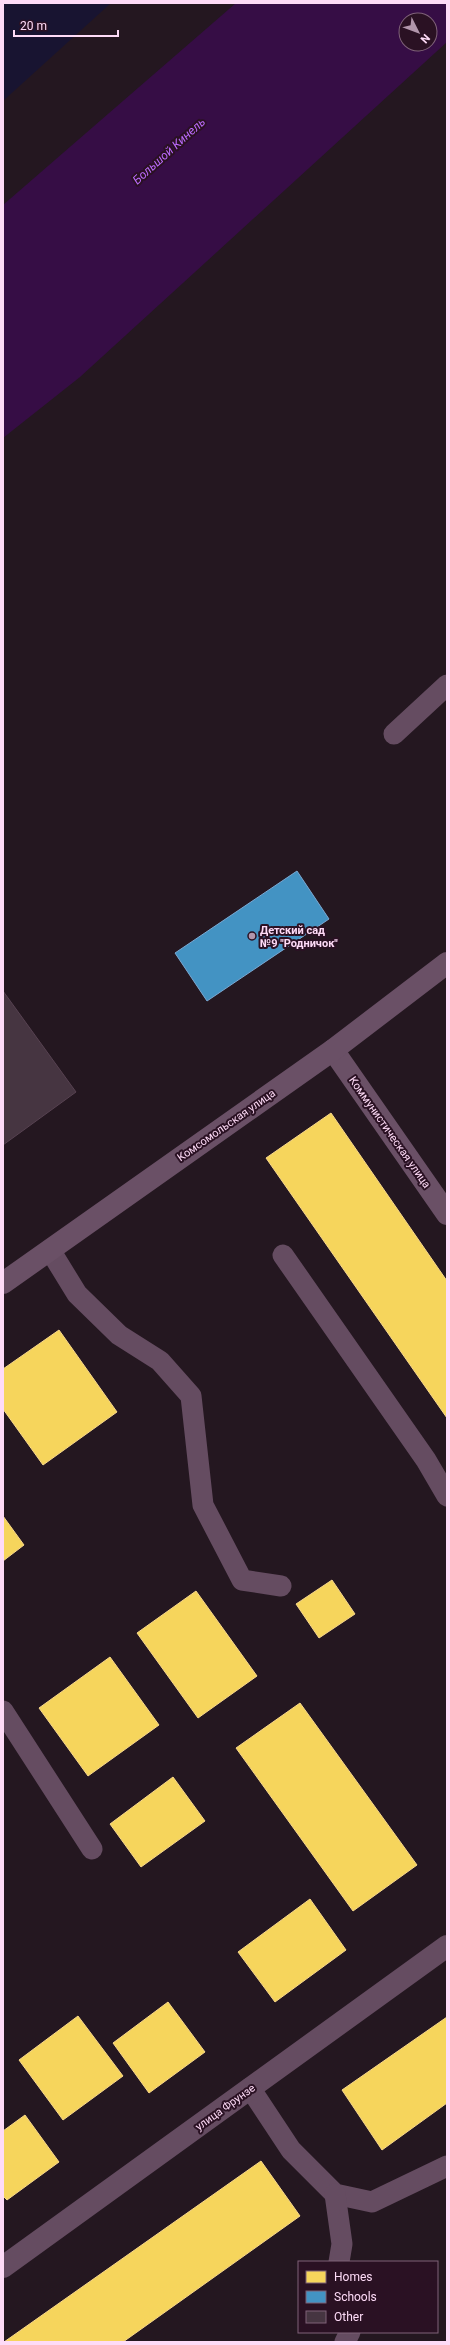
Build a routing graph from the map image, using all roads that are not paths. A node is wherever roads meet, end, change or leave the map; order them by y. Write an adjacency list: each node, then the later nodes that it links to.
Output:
1 (447, 685): 2 (lane)
2 (394, 734)
3 (447, 963): 4 (main road, Комсомольская улица)
4 (332, 1050): 5 (main road, Коммунистическая улица); 6 (main road, Комсомольская улица)
5 (447, 1214)
6 (50, 1250): 8 (main road, Комсомольская улица); 10 (lane)
7 (283, 1255): 9 (lane)
8 (3, 1283)
9 (447, 1496)
10 (281, 1586)
11 (3, 1711): 12 (lane)
12 (92, 1849)
13 (447, 1946): 14 (street, улица Фрунзе)
14 (250, 2088): 16 (lane); 18 (street, улица Фрунзе)
15 (447, 2166): 16 (lane)
16 (335, 2194): 17 (lane)
17 (339, 2261)
18 (3, 2267)
19 (350, 2333): 20 (lane)
20 (345, 2342)

